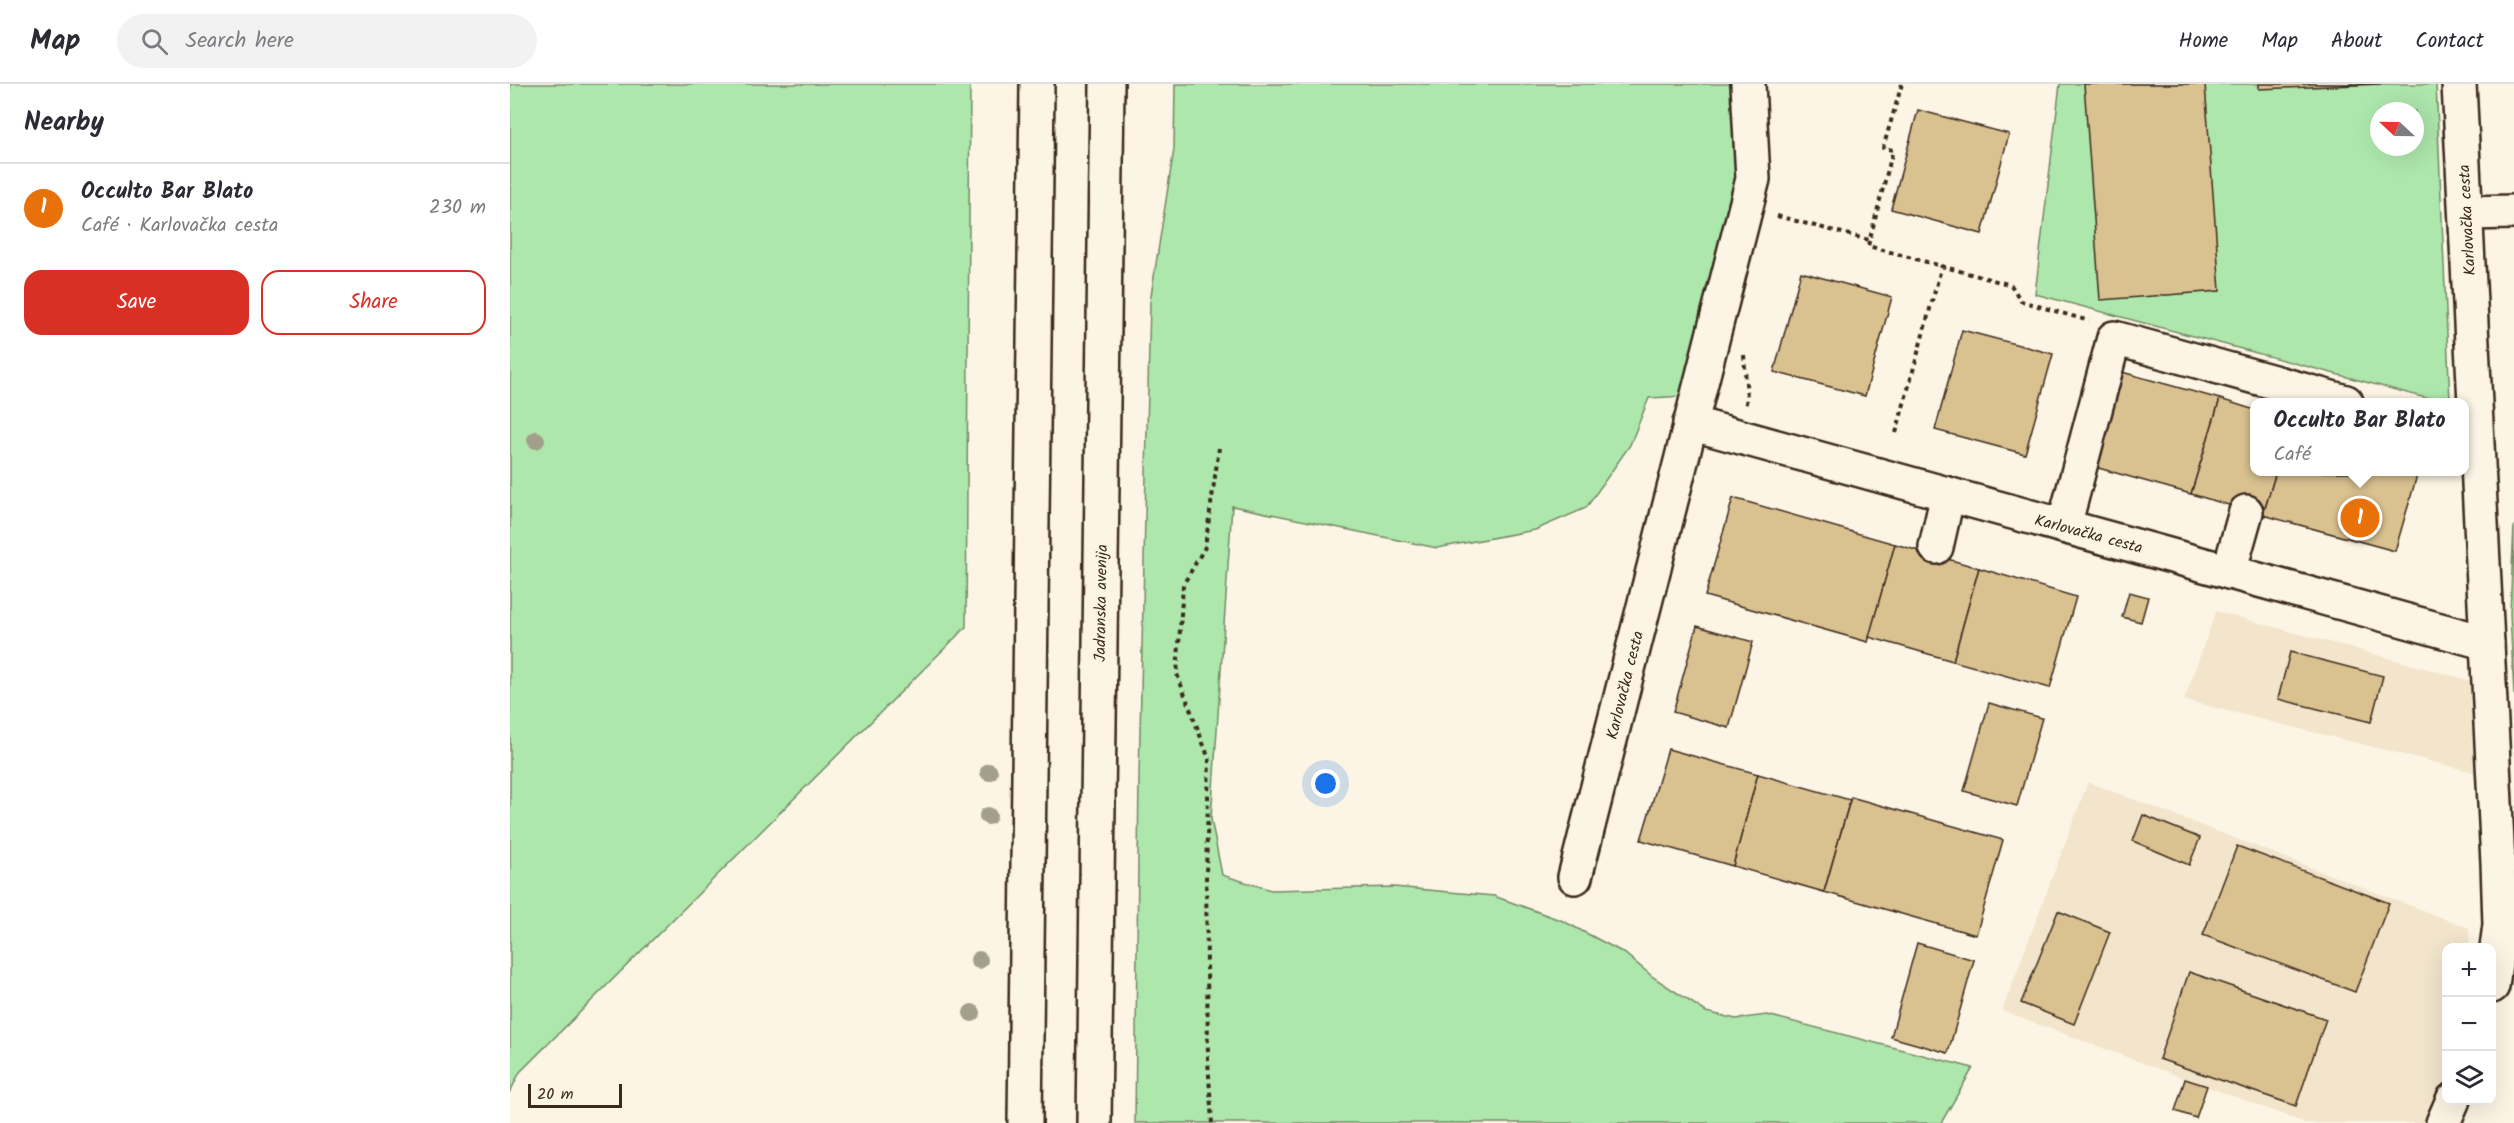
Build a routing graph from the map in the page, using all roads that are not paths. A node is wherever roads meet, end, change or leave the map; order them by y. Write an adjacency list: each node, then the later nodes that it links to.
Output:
1 (1037, 84): 19 (street)
2 (1107, 84): 20 (street, Jadranska avenija)
3 (1748, 84): 8 (street, Karlovačka cesta)
4 (2459, 84): 6 (street, Karlovačka cesta)
5 (2514, 212): 6 (street)
6 (2466, 213): 14 (street, Karlovačka cesta)
7 (2332, 398): 11 (street)
8 (1690, 423): 9 (street, Karlovačka cesta); 16 (street, Karlovačka cesta)
9 (1948, 494): 11 (street, Karlovačka cesta); 12 (street)
10 (2246, 512): 13 (street)
11 (2064, 526): 13 (street, Karlovačka cesta)
12 (1936, 547)
13 (2229, 572): 14 (street, Karlovačka cesta)
14 (2487, 643): 15 (street, Karlovačka cesta)
15 (2502, 722): 17 (street, Karlovačka cesta)
16 (1575, 877)
17 (2496, 956)
18 (2451, 1105): 21 (street)
19 (1025, 1123)
20 (1094, 1123)
21 (2443, 1123)

